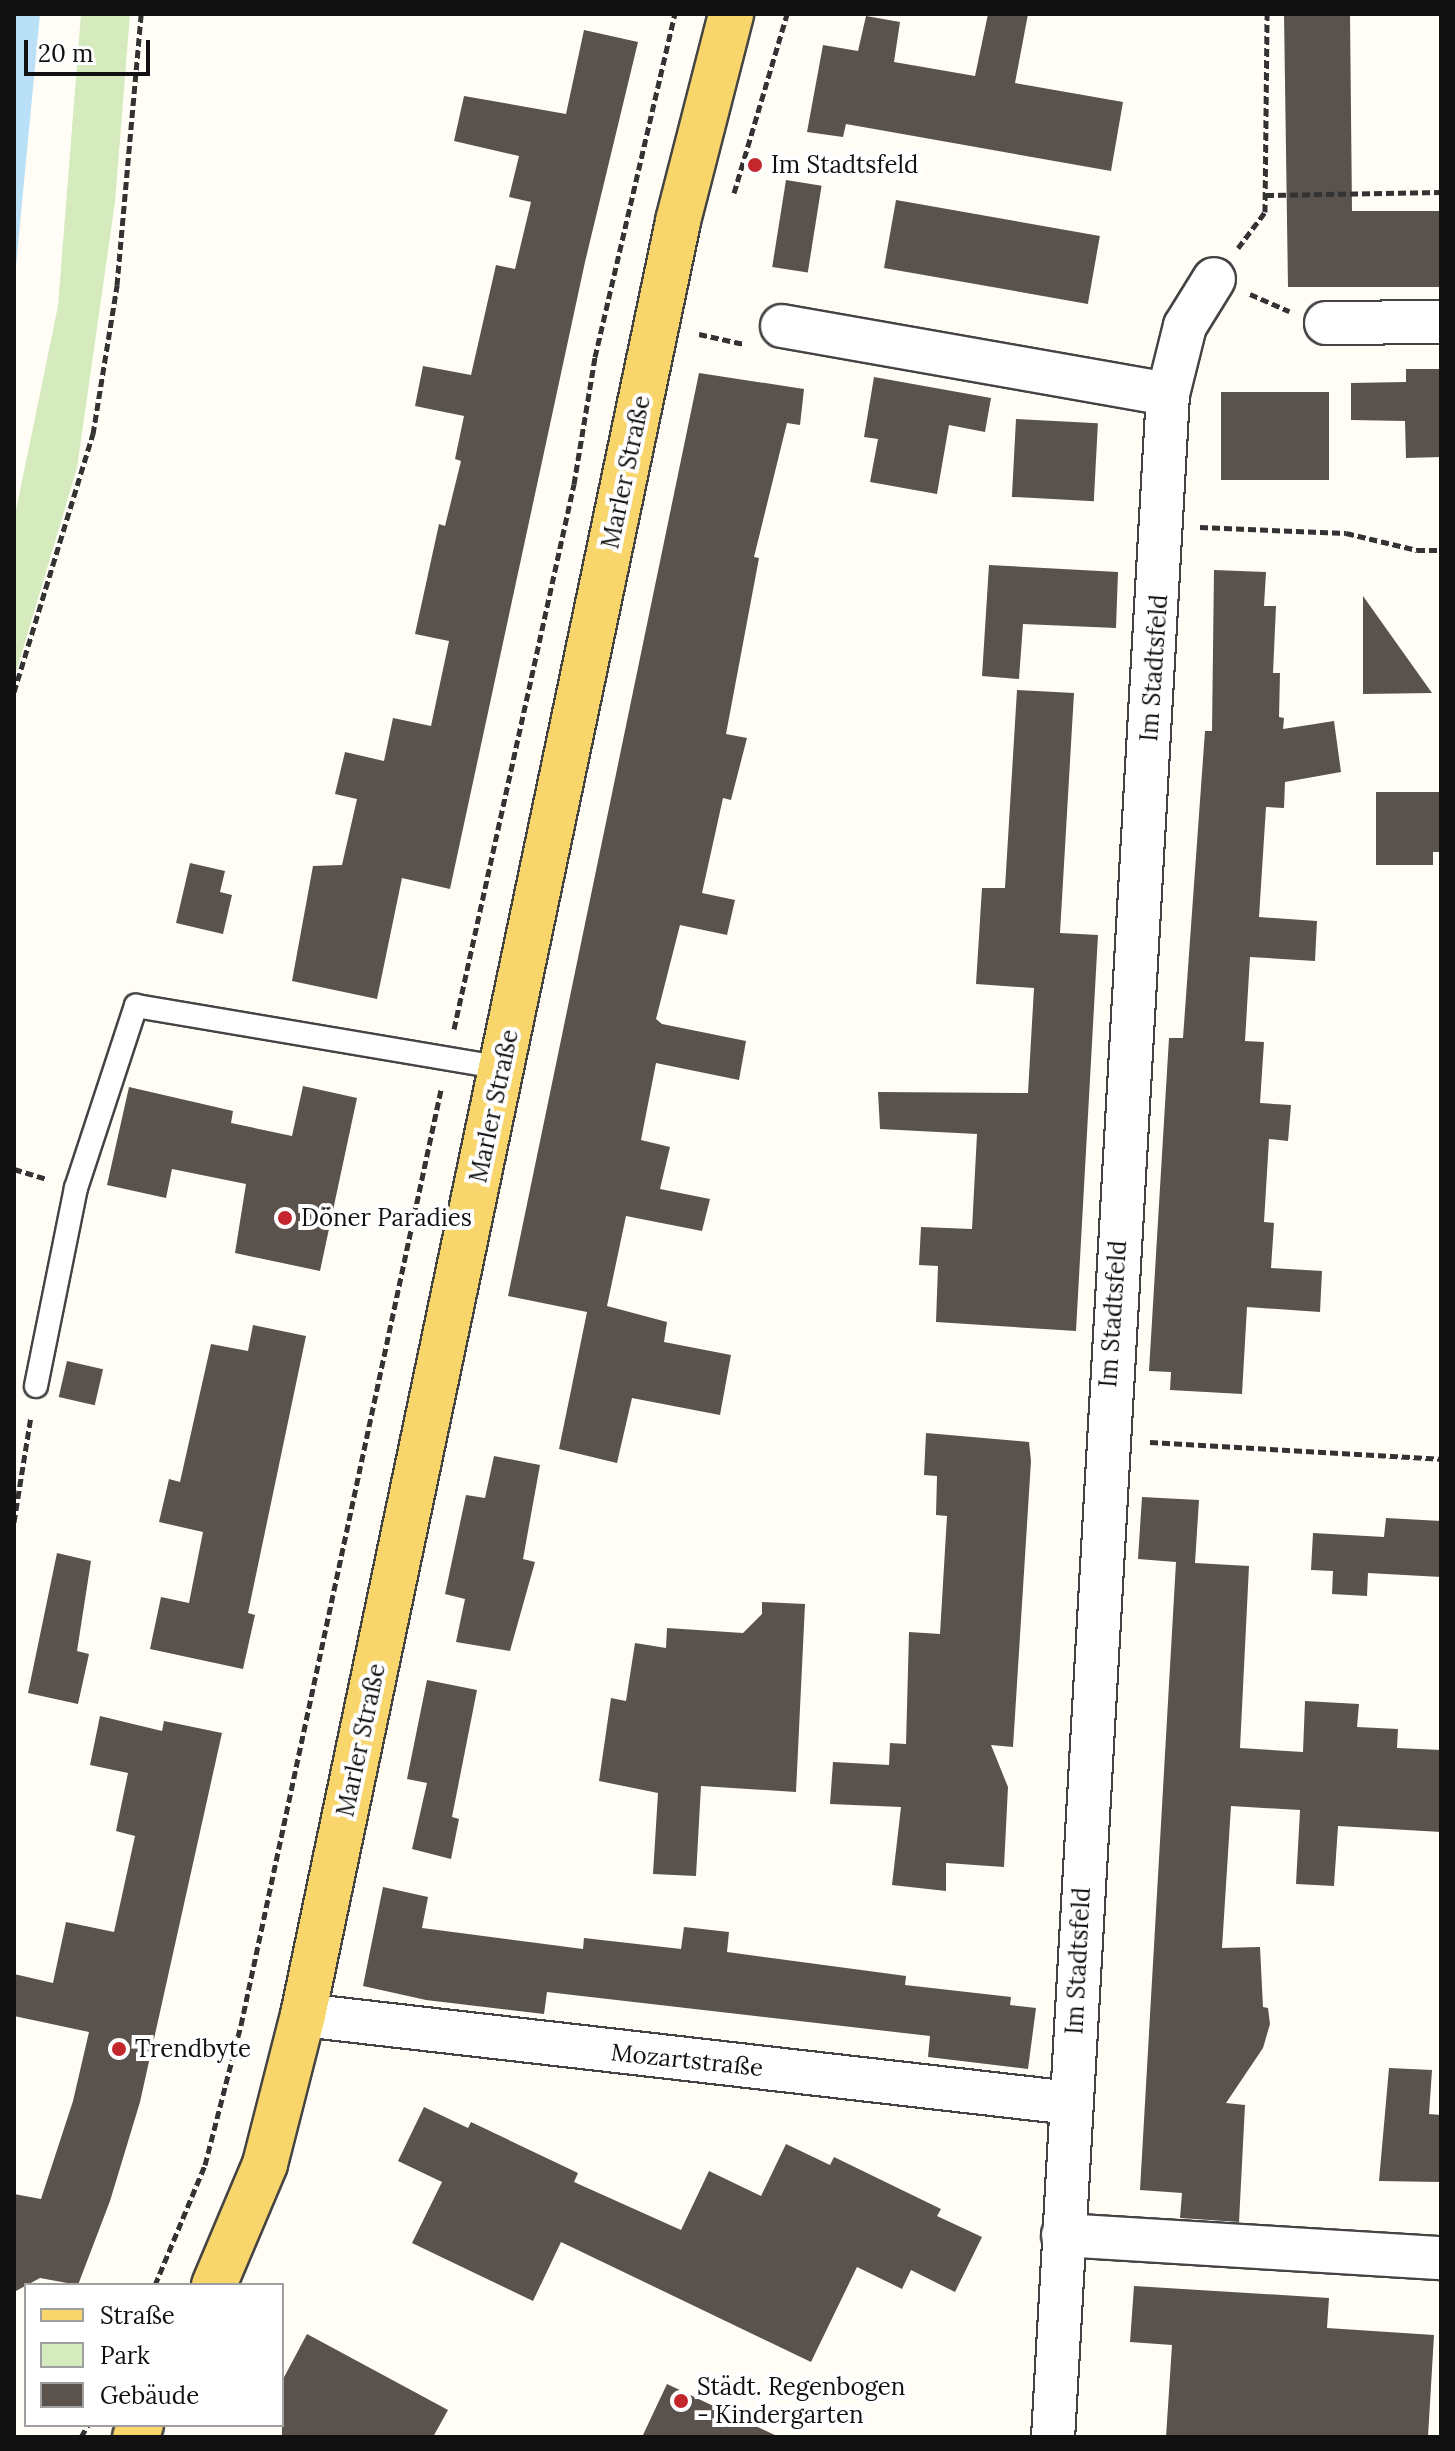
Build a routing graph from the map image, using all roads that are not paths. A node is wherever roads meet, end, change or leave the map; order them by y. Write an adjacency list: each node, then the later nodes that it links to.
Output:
1 (731, 14): 7 (main road, Marler Straße)
2 (1214, 279): 6 (street, Im Stadtsfeld)
3 (1441, 322): 4 (street)
4 (1326, 323)
5 (782, 326): 6 (street)
6 (1168, 394): 10 (street, Im Stadtsfeld)
7 (502, 1068): 8 (lane); 9 (main road, Marler Straße)
8 (36, 1386)
9 (303, 2015): 10 (street, Mozartstraße); 13 (main road, Marler Straße)
10 (1071, 2103): 11 (street, Im Stadtsfeld)
11 (1063, 2235): 12 (street); 14 (street, Im Stadtsfeld)
12 (1441, 2258)
13 (215, 2283)
14 (1053, 2437)

